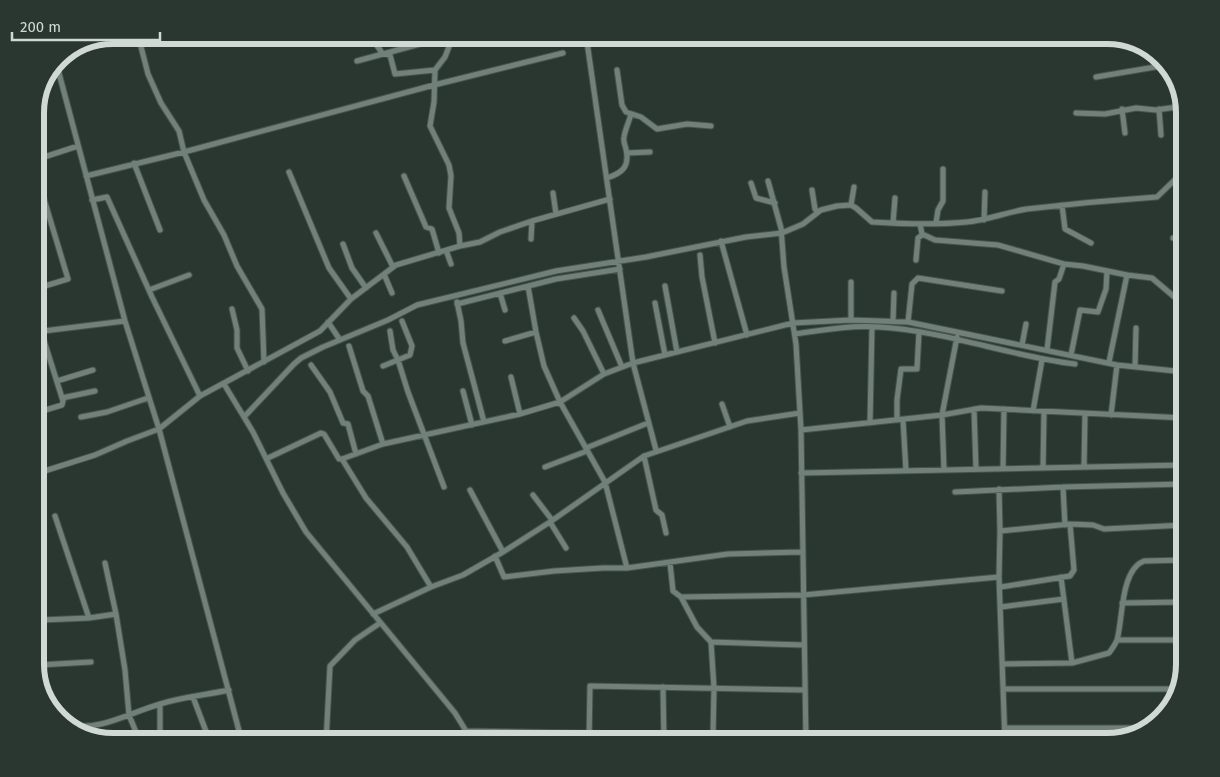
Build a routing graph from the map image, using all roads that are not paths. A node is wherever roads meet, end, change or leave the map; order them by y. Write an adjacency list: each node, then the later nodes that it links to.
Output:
1 (140, 44): 24 (street)
2 (376, 44): 6 (street)
3 (419, 44): 6 (street)
4 (450, 44): 10 (street)
5 (587, 44): 33 (street)
6 (382, 53): 8 (street); 10 (street)
7 (563, 53): 14 (street)
8 (357, 61)
9 (1158, 66): 13 (street)
10 (435, 70): 14 (street)
11 (617, 70): 19 (street)
12 (58, 71): 23 (street)
13 (1096, 77)
14 (434, 85): 24 (street); 63 (street)
15 (1176, 107): 17 (street)
16 (1122, 109): 17 (street); 18 (street); 21 (street)
17 (1159, 109): 22 (street)
18 (1076, 113)
19 (630, 114): 20 (street); 26 (street)
20 (711, 126)
21 (1125, 134)
22 (1161, 135)
23 (78, 146): 27 (street); 31 (street)
24 (184, 152): 28 (street); 127 (street)
25 (650, 152): 26 (street)
26 (627, 153): 33 (street)
27 (44, 157)
28 (134, 164): 31 (street); 55 (street)
29 (943, 169): 52 (street)
30 (289, 172): 89 (street)
31 (86, 176): 44 (street)
32 (404, 176): 65 (street)
33 (607, 178): 43 (street)
34 (1176, 179): 47 (street)
35 (768, 181): 45 (street)
36 (751, 183): 45 (street)
37 (854, 186): 46 (street)
38 (812, 190): 48 (street)
39 (985, 192): 50 (street)
40 (553, 193): 49 (street)
41 (896, 198): 53 (street)
42 (44, 199): 80 (street)
43 (610, 199): 49 (street); 68 (street)
44 (92, 200): 82 (street); 97 (street)
45 (775, 203): 56 (street)
46 (851, 205): 48 (street); 53 (street)
47 (1062, 205): 50 (street); 62 (street)
48 (818, 212): 56 (street)
49 (556, 214): 51 (street)
50 (984, 220): 52 (street)
51 (532, 221): 59 (street); 63 (street)
52 (936, 223): 54 (street)
53 (893, 224): 54 (street)
54 (920, 224): 58 (street)
55 (160, 230)
56 (782, 232): 60 (street); 102 (street)
57 (376, 233): 71 (street)
58 (922, 235): 67 (street); 70 (street)
59 (531, 239)
60 (722, 241): 68 (street); 113 (street)
61 (343, 244): 81 (street)
62 (1091, 244)
63 (460, 246): 64 (street)
64 (446, 250): 65 (street); 69 (street)
65 (439, 253): 71 (street)
66 (700, 255): 117 (street)
67 (916, 260)
68 (618, 261): 72 (street); 87 (street)
69 (451, 264)
70 (1064, 264): 73 (street); 121 (street)
71 (393, 267): 74 (street)
72 (620, 269): 78 (street); 129 (street)
73 (1107, 271): 76 (street); 123 (street)
74 (384, 274): 81 (street); 84 (street)
75 (188, 275): 82 (street)
76 (1127, 275): 88 (street); 128 (street)
77 (851, 282): 96 (street)
78 (528, 286): 85 (street); 109 (street)
79 (665, 286): 122 (street)
80 (44, 287)
81 (366, 288): 89 (street)
82 (149, 290): 145 (street)
83 (1002, 291): 101 (street)
84 (392, 293)
85 (500, 293): 91 (street); 93 (street)
86 (894, 293): 99 (street)
87 (455, 297): 91 (street); 114 (street)
88 (1176, 298)
89 (351, 299): 100 (street)
90 (655, 303): 124 (street)
91 (457, 304): 164 (street)
92 (232, 309): 137 (street)
93 (505, 310)
94 (598, 310): 134 (street)
95 (574, 318): 139 (street)
96 (851, 320): 99 (street); 102 (street)
97 (125, 321): 107 (street); 147 (street)
98 (402, 321): 125 (street)
99 (893, 321): 101 (street)
100 (328, 322): 114 (street); 127 (street)
101 (906, 322): 106 (street); 111 (street)
102 (793, 323): 112 (street); 113 (street)
103 (1026, 324): 118 (street)
104 (872, 326): 106 (street); 112 (street); 166 (street)
105 (1136, 328): 135 (street)
106 (903, 329): 110 (street)
107 (44, 331)
108 (390, 331): 125 (street)
109 (536, 332): 116 (street); 148 (street)
110 (919, 332): 115 (street); 163 (street)
111 (958, 332): 115 (street); 118 (street)
112 (795, 334): 155 (street)
113 (747, 335): 117 (street)
114 (340, 340): 161 (street)
115 (957, 340): 126 (street); 158 (street)
116 (505, 341)
117 (715, 343): 122 (street)
118 (1022, 345): 121 (street)
119 (349, 346): 172 (street)
120 (44, 347): 141 (street)
121 (1047, 350): 123 (street)
122 (678, 352): 124 (street)
123 (1071, 354): 128 (street)
124 (665, 355): 129 (street)
125 (398, 360): 133 (street); 171 (street)
126 (1042, 360): 130 (street); 153 (street)
127 (264, 362): 137 (street)
128 (1109, 362): 132 (street)
129 (633, 363): 134 (street); 165 (street)
130 (1075, 364)
131 (311, 365): 175 (street)
132 (1117, 365): 135 (street); 159 (street)
133 (383, 366)
134 (622, 367): 139 (street)
135 (1135, 367): 138 (street)
136 (93, 370): 141 (street)
137 (248, 371): 142 (street)
138 (1176, 371)
139 (604, 374): 148 (street)
140 (511, 377): 156 (street)
141 (57, 381): 146 (street)
142 (224, 384): 145 (street); 161 (street)
143 (95, 391): 146 (street)
144 (462, 391): 167 (street)
145 (200, 396): 169 (street)
146 (62, 398): 152 (street)
147 (148, 398): 160 (street); 169 (street)
148 (560, 402): 156 (street); 173 (street)
149 (722, 404): 168 (street)
150 (974, 409): 151 (street); 158 (street); 185 (street)
151 (1004, 409): 153 (street); 183 (street)
152 (44, 410)
153 (1033, 411): 154 (street)
154 (1044, 412): 157 (street); 182 (street)
155 (800, 413): 168 (street); 170 (street)
156 (520, 414): 164 (street)
157 (1085, 414): 159 (street); 181 (street)
158 (942, 415): 163 (street); 184 (street)
159 (1111, 415): 162 (street)
160 (81, 417)
161 (244, 417): 177 (street)
162 (1176, 418)
163 (900, 420): 166 (street); 187 (street)
164 (484, 422): 167 (street)
165 (648, 423): 173 (street); 174 (street)
166 (870, 423): 170 (street)
167 (472, 425): 171 (street)
168 (730, 427): 174 (street)
169 (159, 429): 186 (street); 238 (street)
170 (801, 430): 188 (street)
171 (424, 436): 172 (street); 191 (street)
172 (383, 444): 175 (street)
173 (587, 449): 180 (street); 189 (street)
174 (656, 450): 176 (street)
175 (356, 454): 178 (street)
176 (644, 456): 189 (street); 202 (street)
177 (268, 458): 178 (street); 222 (street)
178 (342, 459): 213 (street)
179 (1176, 465): 181 (street)
180 (545, 467)
181 (1084, 467): 182 (street)
182 (1043, 468): 183 (street)
183 (1003, 469): 185 (street)
184 (944, 470): 185 (street); 187 (street)
185 (976, 470)
186 (44, 471)
187 (906, 471): 188 (street)
188 (801, 472): 205 (street)
189 (605, 482): 198 (street); 210 (street)
190 (1176, 484): 192 (street)
191 (444, 487)
192 (1063, 487): 193 (street); 199 (street)
193 (999, 489): 195 (street); 201 (street)
194 (470, 490): 204 (street)
195 (955, 492)
196 (533, 495): 198 (street)
197 (55, 516): 223 (street)
198 (551, 521): 203 (street); 204 (street)
199 (1068, 525): 200 (street); 201 (street); 212 (street)
200 (1176, 525)
201 (1000, 531): 211 (street)
202 (666, 533)
203 (566, 548)
204 (503, 552): 206 (street)
205 (802, 552): 208 (street); 215 (street)
206 (495, 556): 210 (street); 213 (street)
207 (1176, 560): 219 (street)
208 (670, 563): 210 (street); 216 (street)
209 (105, 564): 221 (street)
210 (627, 568)
211 (999, 577): 214 (street); 215 (street)
212 (1061, 577): 214 (street); 217 (street)
213 (431, 587): 222 (street)
214 (1001, 587): 220 (street)
215 (803, 595): 216 (street); 229 (street)
216 (681, 597): 228 (street)
217 (1064, 599): 220 (street); 231 (street)
218 (1176, 602): 219 (street)
219 (1122, 604): 226 (street)
220 (1001, 607): 232 (street)
221 (116, 614): 223 (street); 242 (street)
222 (373, 614): 225 (street)
223 (89, 618): 224 (street)
224 (44, 620)
225 (380, 623): 246 (street); 252 (street)
226 (1117, 640): 227 (street); 231 (street)
227 (1176, 640)
228 (711, 642): 229 (street); 235 (street)
229 (804, 645): 239 (street)
230 (91, 662): 233 (street)
231 (1072, 663): 232 (street)
232 (1002, 664): 236 (street)
233 (44, 665)
234 (663, 687): 235 (street); 247 (street); 254 (street)
235 (714, 688): 239 (street); 255 (street)
236 (1003, 689): 237 (street); 244 (street)
237 (1171, 689)
238 (228, 690): 240 (street); 251 (street)
239 (805, 690): 256 (street)
240 (193, 697): 241 (street); 250 (street)
241 (160, 704): 242 (street); 249 (street)
242 (129, 715): 243 (street); 248 (street)
243 (85, 728)
244 (1005, 728): 245 (street); 257 (street)
245 (1134, 728)
246 (466, 731): 247 (street)
247 (589, 732): 253 (street)
248 (136, 733)
249 (160, 733)
250 (207, 733)
251 (240, 733)
252 (326, 733)
253 (626, 733)
254 (664, 733)
255 (713, 733)
256 (806, 733)
257 (1005, 733)

